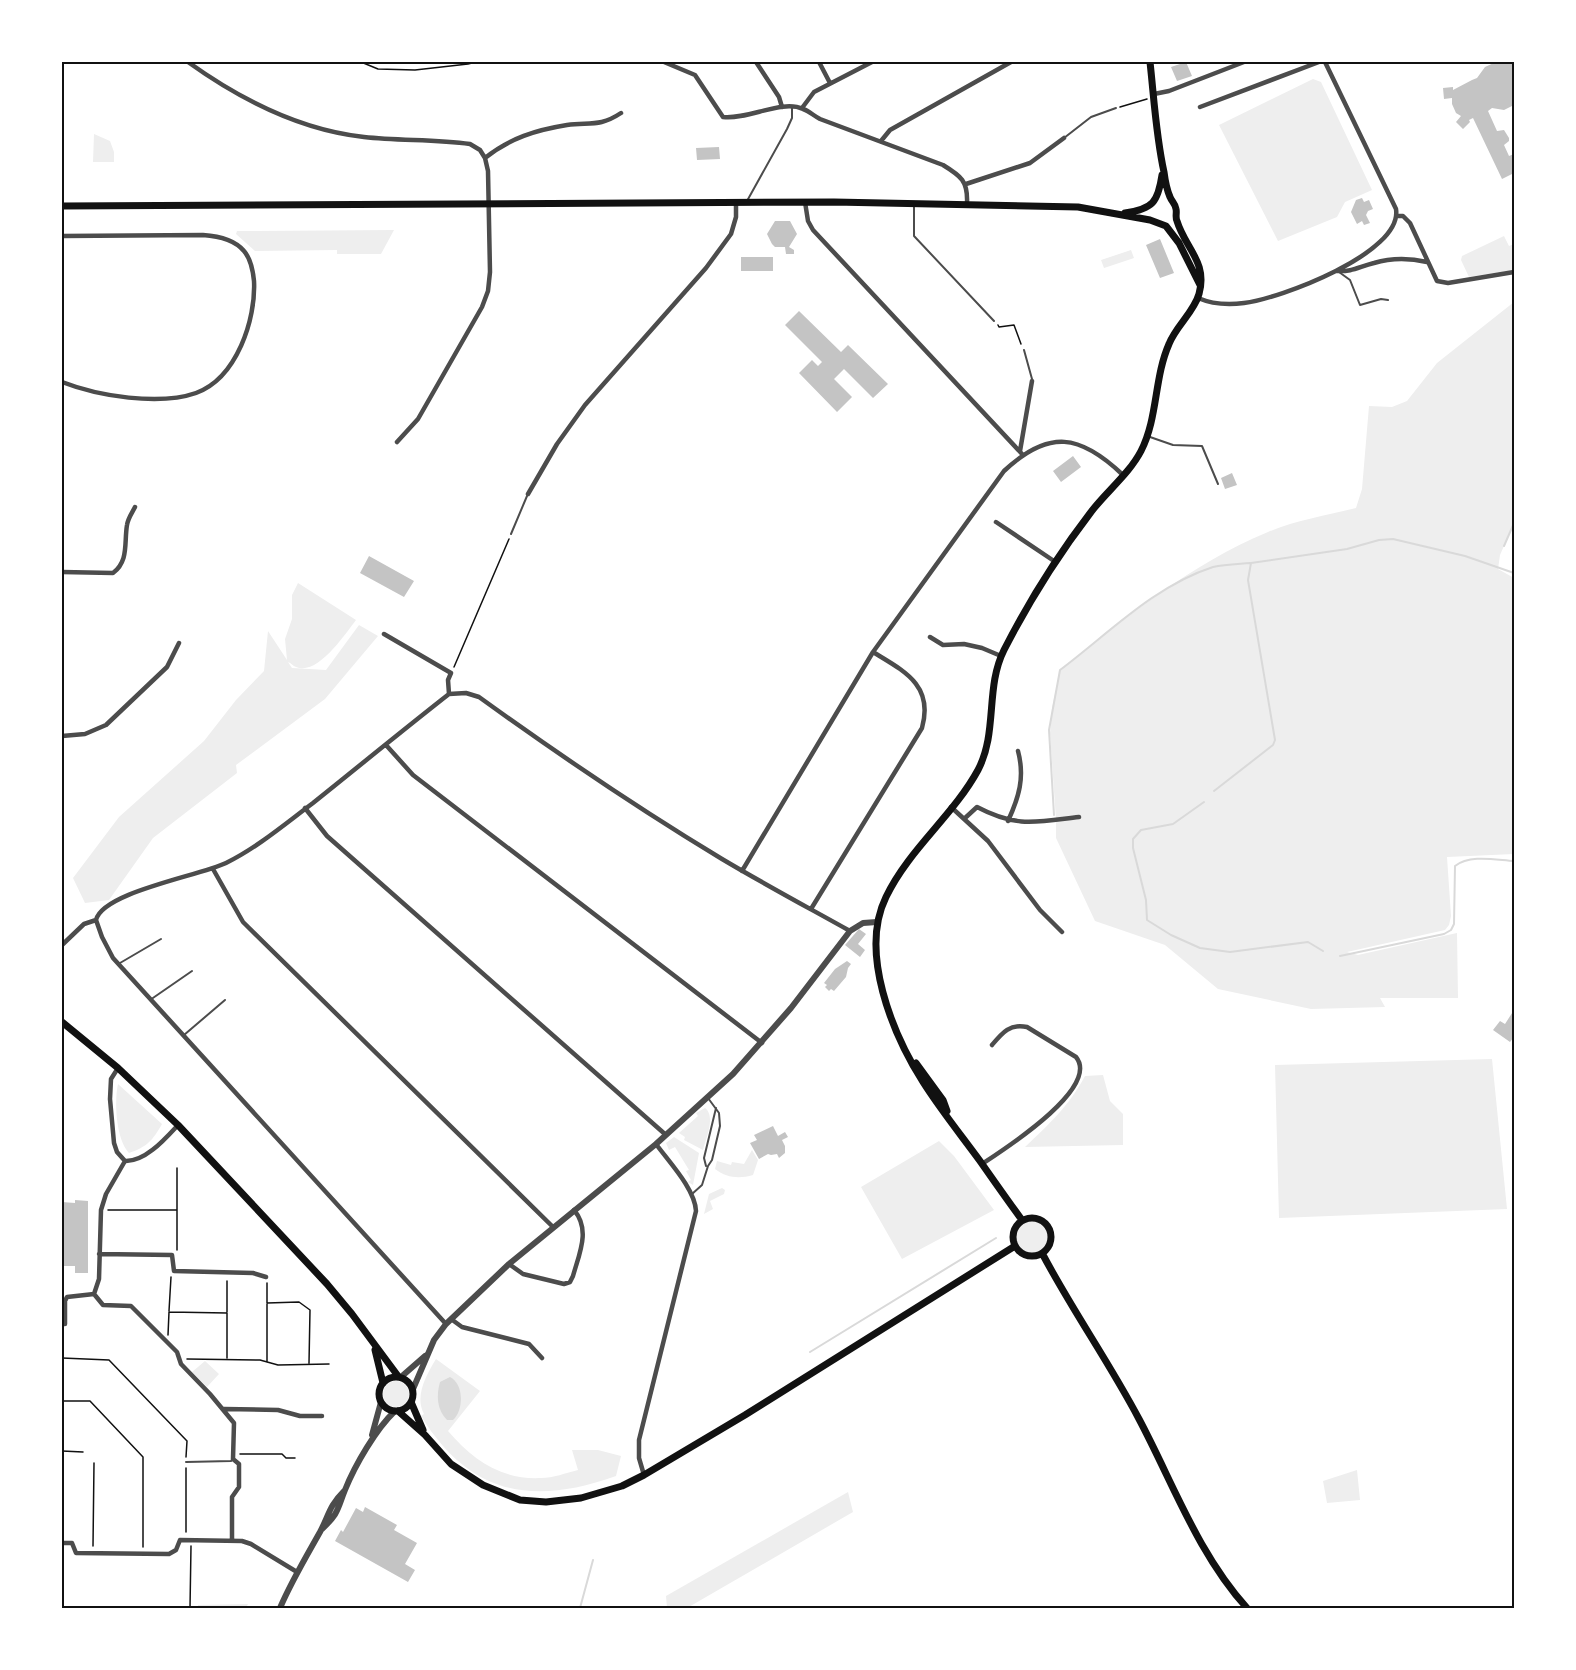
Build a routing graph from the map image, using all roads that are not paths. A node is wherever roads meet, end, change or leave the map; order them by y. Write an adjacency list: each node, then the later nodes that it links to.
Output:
1 (188, 62): 21 (street)
2 (664, 62): 13 (street)
3 (756, 62): 13 (street)
4 (819, 62): 11 (street)
5 (872, 62): 11 (street)
6 (1011, 62): 20 (street)
7 (1150, 62): 12 (main road)
8 (1244, 62): 12 (street)
9 (1319, 62): 15 (street)
10 (1325, 62): 35 (street)
11 (830, 83): 16 (street)
12 (1154, 96): 22 (main road)
13 (782, 107): 14 (street)
14 (792, 107): 16 (street); 28 (lane)
15 (1200, 107)
16 (801, 108): 20 (street)
17 (1116, 108): 19 (lane)
18 (621, 113): 21 (street)
19 (1064, 138): 23 (street)
20 (881, 141): 23 (street)
21 (485, 158): 26 (street)
22 (1163, 169): 24 (main road); 31 (main road)
23 (966, 184): 30 (street)
24 (1172, 201): 31 (main road); 34 (main road)
25 (805, 202): 28 (main road); 29 (main road); 51 (street)
26 (489, 203): 27 (main road); 32 (main road); 50 (street)
27 (736, 203): 28 (main road); 54 (street)
28 (746, 203)
29 (914, 203): 30 (main road); 45 (lane)
30 (967, 203): 33 (main road)
31 (1153, 203): 33 (main road); 36 (main road)
32 (62, 206)
33 (1116, 213): 36 (main road)
34 (1176, 215): 37 (main road); 42 (main road)
35 (1398, 216): 39 (street); 40 (street)
36 (1154, 221): 37 (main road)
37 (1162, 225): 42 (main road)
38 (62, 236): 48 (street)
39 (1427, 262): 40 (street); 41 (street)
40 (1336, 271): 43 (street); 44 (lane)
41 (1515, 272)
42 (1200, 285): 43 (main road)
43 (1198, 298): 49 (main road)
44 (1388, 300)
45 (993, 321)
46 (1024, 350): 47 (lane)
47 (1032, 381): 51 (street)
48 (62, 382)
49 (1147, 436): 52 (main road); 53 (lane)
50 (398, 442)
51 (1021, 453): 52 (street); 63 (street)
52 (1123, 475): 58 (main road)
53 (1218, 484)
54 (528, 494): 57 (lane)
55 (135, 507): 59 (street)
56 (996, 522): 58 (street)
57 (511, 534)
58 (1054, 561): 64 (main road)
59 (62, 572)
60 (384, 634): 65 (street)
61 (930, 636): 64 (street)
62 (179, 643): 66 (street)
63 (873, 652): 75 (street); 76 (street)
64 (1001, 656): 69 (main road)
65 (448, 694): 67 (street); 75 (street)
66 (62, 736)
67 (386, 745): 70 (street); 89 (street)
68 (1018, 751): 73 (street)
69 (951, 807): 72 (street); 78 (main road)
70 (305, 808): 74 (street); 95 (street)
71 (1079, 817): 73 (street)
72 (964, 819): 73 (street); 80 (street)
73 (1008, 821)
74 (213, 869): 77 (street); 103 (street)
75 (742, 871): 76 (street)
76 (811, 909): 79 (street)
77 (96, 918): 82 (street); 83 (street)
78 (877, 922): 79 (street); 98 (main road)
79 (850, 931): 89 (street)
80 (1062, 932)
81 (161, 939): 83 (lane)
82 (62, 945)
83 (118, 964): 85 (street)
84 (192, 970): 85 (lane)
85 (150, 1000): 88 (street)
86 (225, 1000): 88 (lane)
87 (62, 1022): 91 (main road)
88 (184, 1035): 110 (street)
89 (762, 1043): 92 (street)
90 (992, 1045): 98 (street)
91 (118, 1068): 94 (main road); 97 (street)
92 (708, 1098): 93 (lane); 95 (street)
93 (716, 1108): 99 (lane); 99 (lane)
94 (178, 1125): 97 (street); 112 (main road)
95 (666, 1135): 96 (street)
96 (656, 1144): 100 (street); 101 (street)
97 (125, 1161): 106 (street)
98 (982, 1164): 102 (main road)
99 (707, 1169): 100 (lane)
100 (692, 1194): 127 (street)
101 (574, 1210): 103 (street); 107 (street)
102 (1022, 1220): 104 (main road); 105 (main road)
103 (553, 1227): 107 (street)
104 (1015, 1246): 105 (main road); 127 (main road)
105 (1042, 1253): 132 (main road)
106 (99, 1254): 108 (street); 109 (street)
107 (509, 1264): 110 (street)
108 (266, 1277)
109 (94, 1294): 111 (street); 120 (street)
110 (448, 1321): 113 (street); 114 (street)
111 (62, 1324)
112 (374, 1344): 115 (main road); 116 (main road)
113 (428, 1353): 115 (street); 117 (street)
114 (542, 1358)
115 (400, 1377): 116 (main road); 117 (main road)
116 (383, 1383): 118 (main road)
117 (413, 1389): 119 (main road)
118 (381, 1402): 121 (main road); 124 (street)
119 (411, 1402): 121 (main road); 123 (main road)
120 (224, 1409): 122 (street); 125 (street)
121 (397, 1411): 123 (main road); 124 (street)
122 (322, 1416)
123 (425, 1435): 127 (main road)
124 (371, 1442): 130 (street)
125 (233, 1456): 126 (lane); 128 (street)
126 (186, 1461)
127 (644, 1475)
128 (232, 1540): 129 (street); 130 (street)
129 (62, 1543)
130 (297, 1572): 131 (street)
131 (280, 1608)
132 (1247, 1608)

